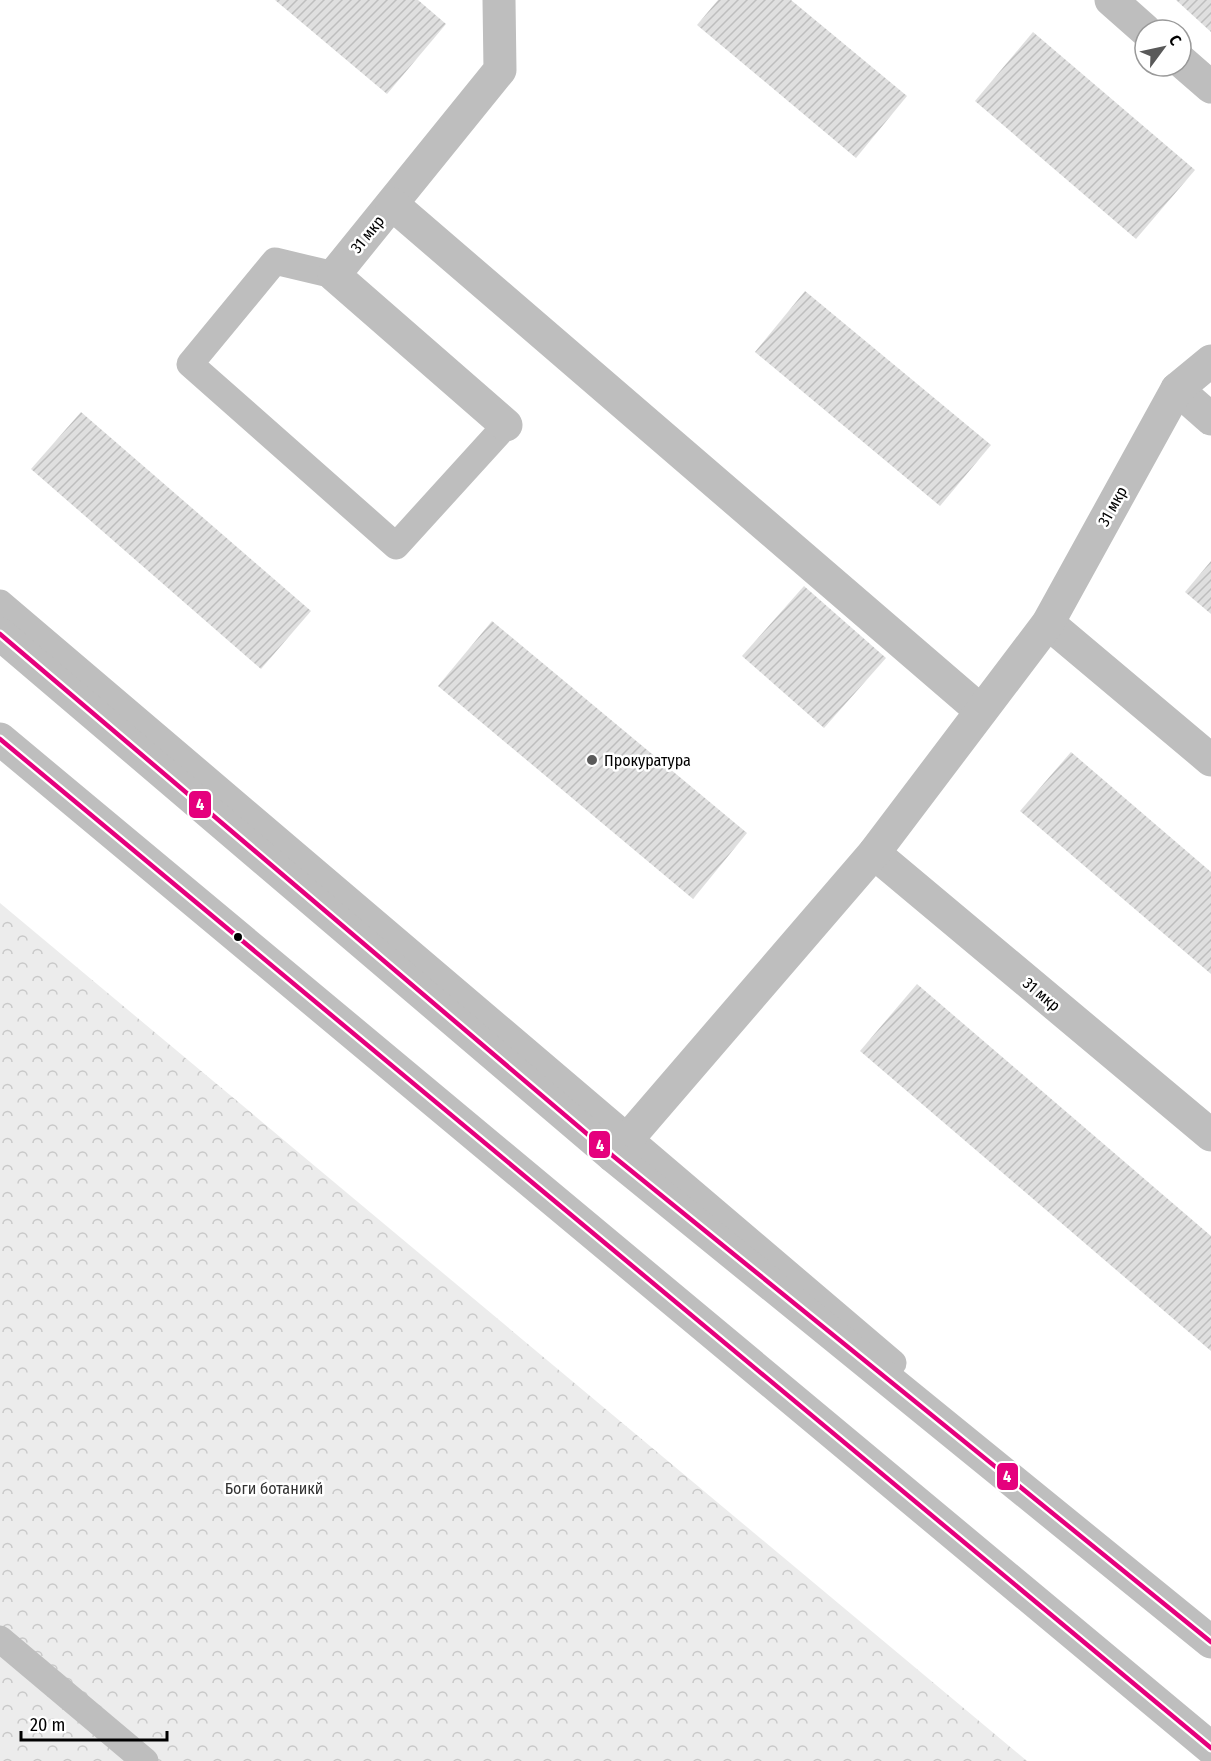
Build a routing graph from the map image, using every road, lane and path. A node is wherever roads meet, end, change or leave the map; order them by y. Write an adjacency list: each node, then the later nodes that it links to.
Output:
1 (499, 0): 6 (main road, 31 мкр)
2 (1111, 0): 3 (main road)
3 (1133, 19)
4 (1193, 71): 5 (main road)
5 (1211, 87)
6 (392, 204): 7 (main road, 31 мкр); 15 (main road)
7 (334, 275): 11 (main road); 11 (lane)
8 (1211, 361): 9 (main road, 31 мкр)
9 (1177, 389): 10 (main road); 13 (main road, 31 мкр)
10 (1211, 419)
11 (506, 425)
12 (0, 603): 21 (lane)
13 (1048, 623): 15 (main road, 31 мкр); 17 (main road)
14 (0, 634): 20 (main road)
15 (981, 711): 18 (main road, 31 мкр)
16 (0, 739): 24 (main road)
17 (1211, 760)
18 (874, 853): 19 (main road, 31 мкр); 20 (main road, 31 мкр)
19 (1211, 1135)
20 (613, 1156): 23 (main road)
21 (1211, 1634)
22 (0, 1639): 25 (lane)
23 (1211, 1642)
24 (1211, 1748)
25 (145, 1761)

